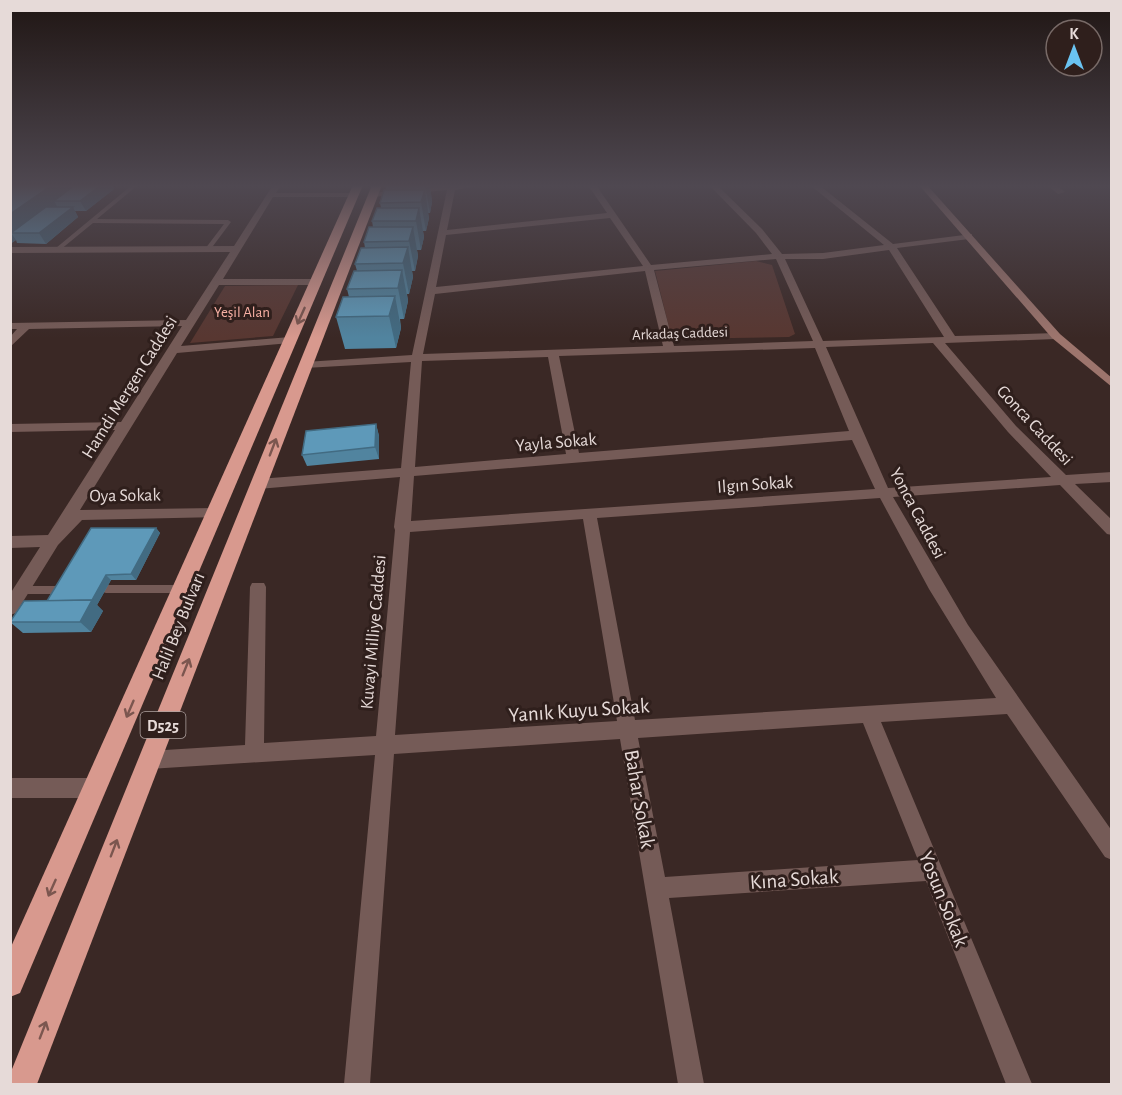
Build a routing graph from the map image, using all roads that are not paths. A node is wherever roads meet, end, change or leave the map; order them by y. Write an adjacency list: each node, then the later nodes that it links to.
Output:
1 (74, 236): 12 (lane)
2 (218, 236): 13 (lane)
3 (245, 236): 14 (street, Hamdi Mergen Caddesi)
4 (335, 236): 19 (highway, Halil Bey Bulvarı / D525)
5 (357, 236): 34 (highway, Halil Bey Bulvarı / D525)
6 (441, 236): 20 (street, Kuvayi Milliye Caddesi)
7 (628, 236): 17 (street)
8 (763, 236): 16 (street, Yonca Caddesi)
9 (879, 236): 11 (street)
10 (969, 236): 11 (street); 24 (street)
11 (892, 246): 16 (street); 27 (street)
12 (58, 249): 13 (street); 15 (street)
13 (208, 249): 14 (street)
14 (237, 249): 18 (street, Hamdi Mergen Caddesi)
15 (10, 250)
16 (778, 255): 17 (street); 29 (street, Yonca Caddesi)
17 (649, 268): 20 (street); 30 (street)
18 (216, 282): 19 (street); 21 (street, Hamdi Mergen Caddesi)
19 (315, 282): 25 (highway, Halil Bey Bulvarı / D525, one-way to 25)
20 (430, 291): 33 (street, Kuvayi Milliye Caddesi)
21 (191, 322): 23 (street); 31 (street, Hamdi Mergen Caddesi)
22 (10, 326): 23 (street)
23 (26, 326): 28 (street)
24 (1056, 336): 27 (street, Arkadaş Caddesi); 35 (street)
25 (290, 340): 31 (street); 45 (highway, Halil Bey Bulvarı / D525)
26 (936, 340): 27 (street, Arkadaş Caddesi); 29 (street, Arkadaş Caddesi); 42 (street, Gonca Caddesi)
27 (952, 340)
28 (10, 344)
29 (818, 344): 30 (street, Arkadaş Caddesi); 38 (street, Yonca Caddesi)
30 (669, 349): 32 (street, Arkadaş Caddesi)
31 (173, 350): 36 (street, Hamdi Mergen Caddesi)
32 (553, 353): 33 (street, Arkadaş Caddesi); 39 (street)
33 (417, 358): 34 (street, Arkadaş Caddesi); 40 (street, Kuvayi Milliye Caddesi)
34 (305, 365): 43 (highway, Halil Bey Bulvarı / D525, one-way to 34)
35 (1112, 384)
36 (125, 426): 37 (street); 49 (street, Hamdi Mergen Caddesi)
37 (10, 428)
38 (857, 435): 39 (street, Yayla Sokak); 44 (street, Yonca Caddesi)
39 (573, 458): 40 (street, Yayla Sokak)
40 (406, 472): 43 (street, Yayla Sokak); 47 (street, Kuvayi Milliye Caddesi)
41 (1112, 477): 42 (street, Ilgın Sokak)
42 (1062, 480): 44 (street, Ilgın Sokak); 48 (street, Gonca Caddesi)
43 (258, 484): 62 (highway, Halil Bey Bulvarı / D525, one-way to 43)
44 (884, 493): 46 (street, Ilgın Sokak); 57 (street, Yonca Caddesi)
45 (215, 513): 49 (street, Oya Sokak); 52 (highway, Halil Bey Bulvarı / D525)
46 (589, 514): 47 (street, Ilgın Sokak); 59 (street, Bahar Sokak)
47 (401, 527): 60 (street, Kuvayi Milliye Caddesi)
48 (1112, 530)
49 (53, 541): 50 (street); 53 (street, Hamdi Mergen Caddesi)
50 (10, 542)
51 (258, 587): 61 (street)
52 (182, 589): 55 (lane); 64 (highway, Halil Bey Bulvarı / D525, one-way to 64)
53 (22, 590): 54 (lane); 56 (street, Hamdi Mergen Caddesi)
54 (62, 590)
55 (106, 590)
56 (10, 608)
57 (1012, 705): 58 (street, Yanık Kuyu Sokak); 65 (street, Yonca Caddesi)
58 (869, 714): 59 (street, Yanık Kuyu Sokak); 66 (street, Yosun Sokak)
59 (627, 729): 60 (street, Yanık Kuyu Sokak); 67 (street, Bahar Sokak)
60 (384, 745): 61 (street, Yanık Kuyu Sokak); 70 (street, Kuvayi Milliye Caddesi)
61 (254, 753): 62 (street, Yanık Kuyu Sokak)
62 (149, 760): 69 (highway, Halil Bey Bulvarı / D525, one-way to 62)
63 (10, 788): 64 (street)
64 (96, 788): 68 (highway, Halil Bey Bulvarı / D525, one-way to 68)
65 (1112, 850)
66 (932, 870): 67 (street, Kına Sokak); 72 (street, Yosun Sokak)
67 (656, 888): 71 (street, Bahar Sokak)
68 (10, 983)
69 (22, 1084)
70 (357, 1084)
71 (691, 1084)
72 (1019, 1084)

